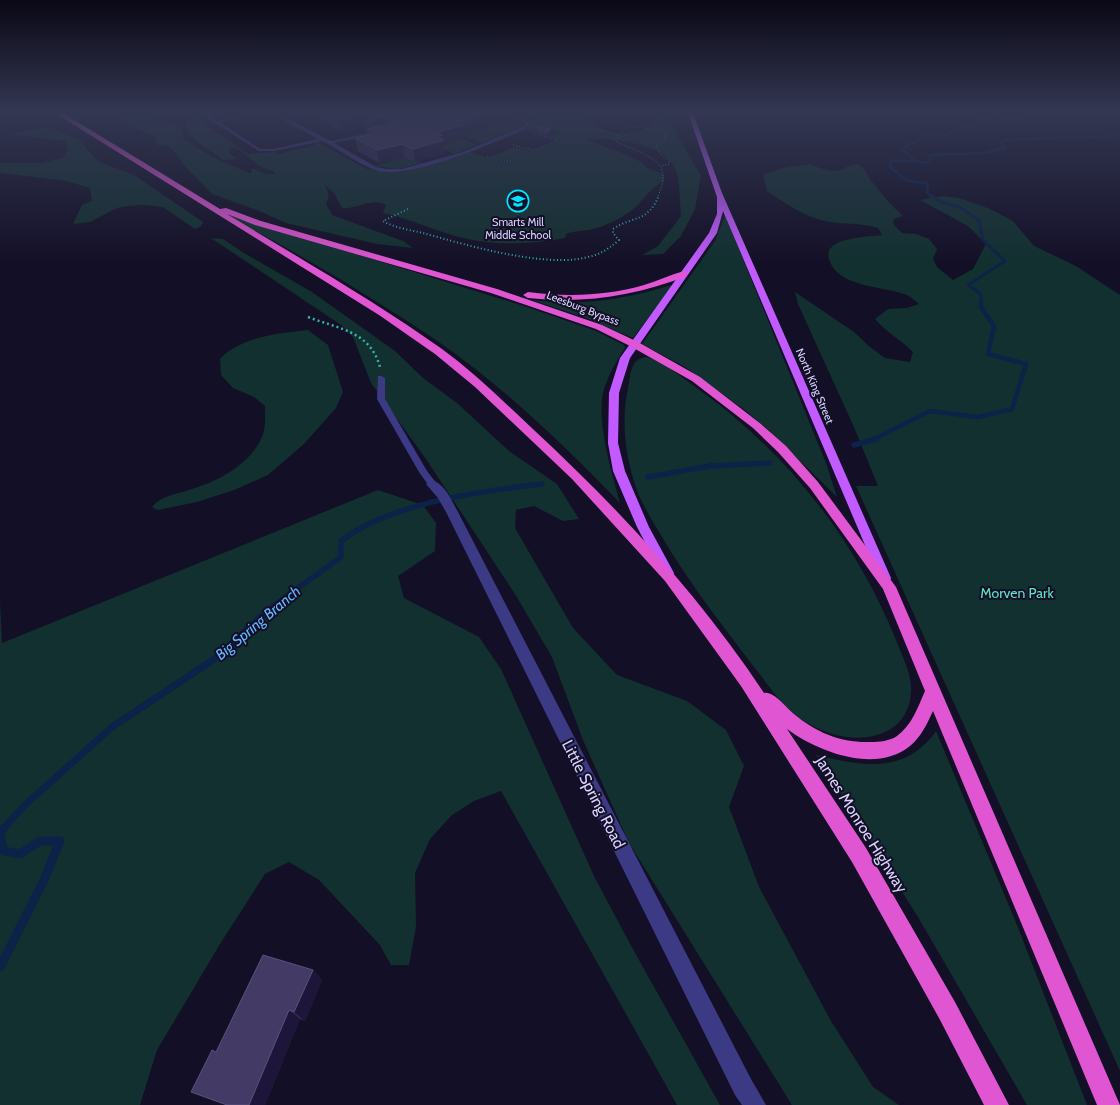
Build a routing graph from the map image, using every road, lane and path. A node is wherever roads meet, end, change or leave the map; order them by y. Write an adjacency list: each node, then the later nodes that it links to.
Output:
1 (136, 162): 8 (highway, Leesburg Bypass)
2 (363, 162): 3 (lane)
3 (434, 162)
4 (654, 162): 7 (path)
5 (669, 162): 7 (path)
6 (708, 162): 9 (main road, North King Street)
7 (661, 166): 10 (path)
8 (182, 190): 12 (highway, Leesburg Bypass); 17 (highway, Leesburg Bypass)
9 (719, 193): 11 (main road, North King Street); 18 (main road, North King Street)
10 (408, 209)
11 (684, 274): 12 (highway); 14 (main road, North King Street)
12 (494, 290): 14 (highway, Leesburg Bypass)
13 (308, 317): 15 (path)
14 (634, 344): 17 (main road, North King Street); 18 (highway, Leesburg Bypass)
15 (381, 378): 16 (lane)
16 (432, 484): 21 (street, Little Spring Road)
17 (670, 577): 19 (highway, James Monroe Highway)
18 (889, 588): 20 (highway)
19 (747, 681): 20 (highway); 22 (highway, James Monroe Highway)
20 (933, 692): 23 (highway)
21 (755, 1105)
22 (997, 1105)
23 (1109, 1105)

